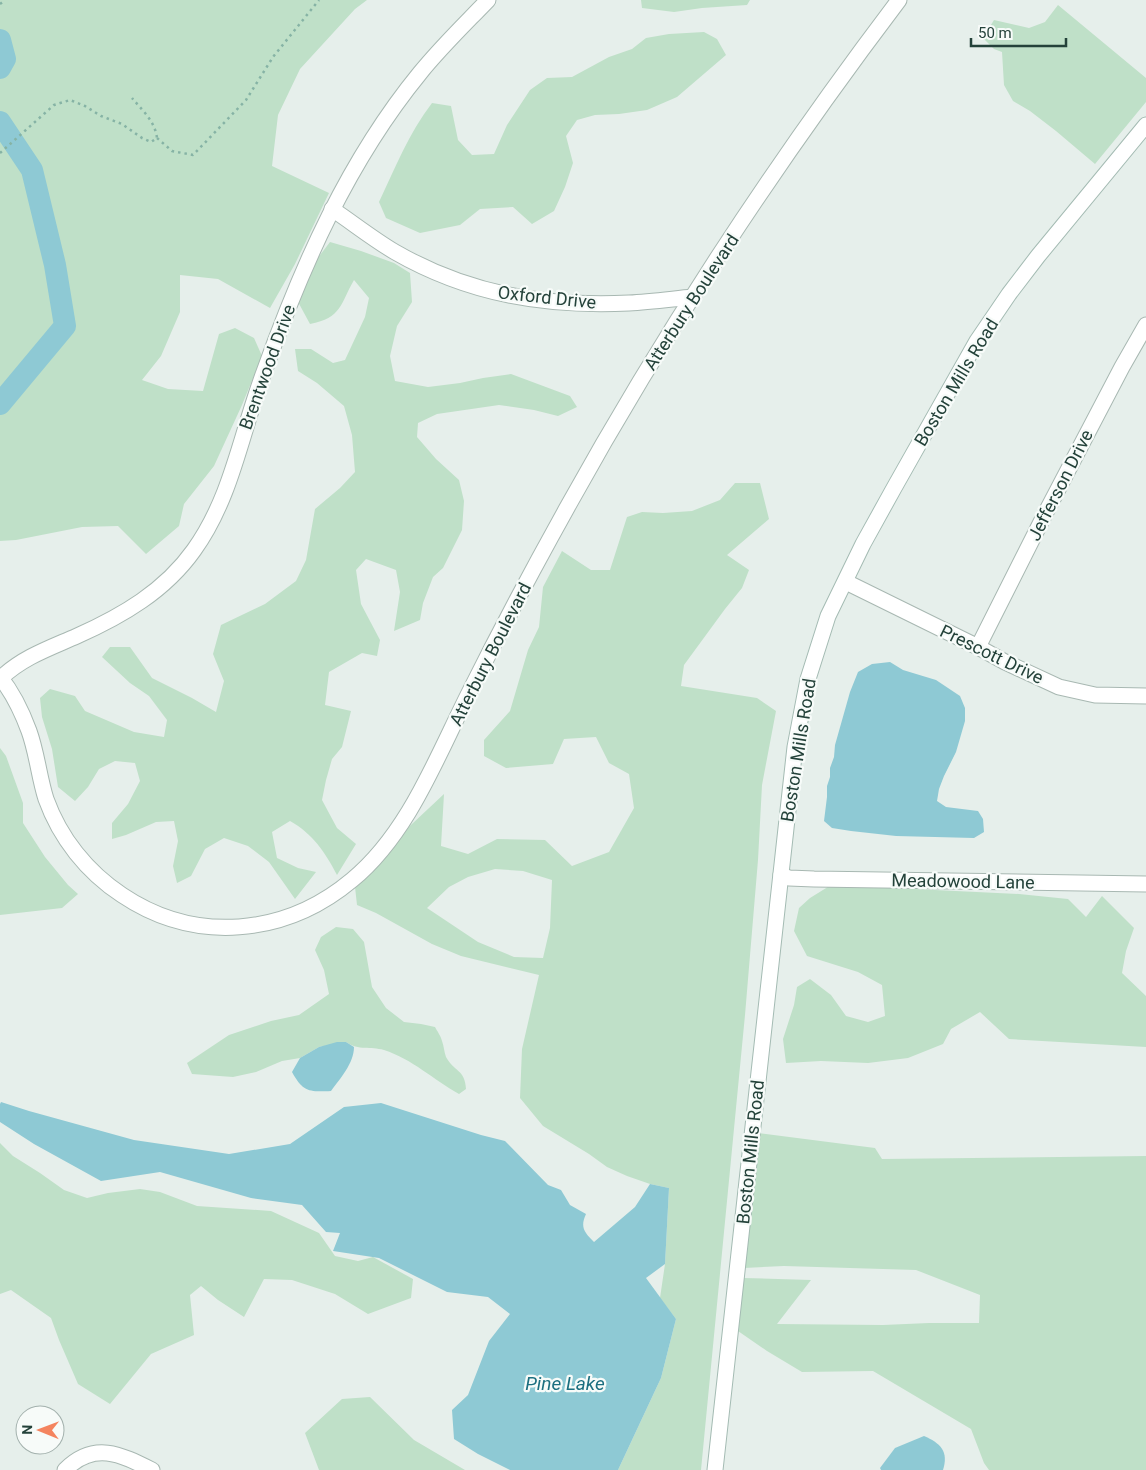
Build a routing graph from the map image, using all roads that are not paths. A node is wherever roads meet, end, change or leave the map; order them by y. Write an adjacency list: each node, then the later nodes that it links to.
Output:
1 (488, 0): 4 (street, Brentwood Drive)
2 (899, 0): 5 (street, Atterbury Boulevard)
3 (1146, 125): 7 (street, Boston Mills Road)
4 (332, 209): 5 (street, Oxford Drive); 9 (street, Brentwood Drive)
5 (693, 297): 9 (street, Atterbury Boulevard)
6 (1146, 325): 8 (street, Jefferson Drive)
7 (846, 582): 8 (street, Prescott Drive); 11 (street, Boston Mills Road)
8 (978, 647): 10 (street, Prescott Drive)
9 (1, 677)
10 (1146, 696)
11 (781, 875): 12 (street, Meadowood Lane); 15 (street, Boston Mills Road)
12 (1146, 884)
13 (65, 1470): 14 (street)
14 (152, 1470)
15 (715, 1470)

